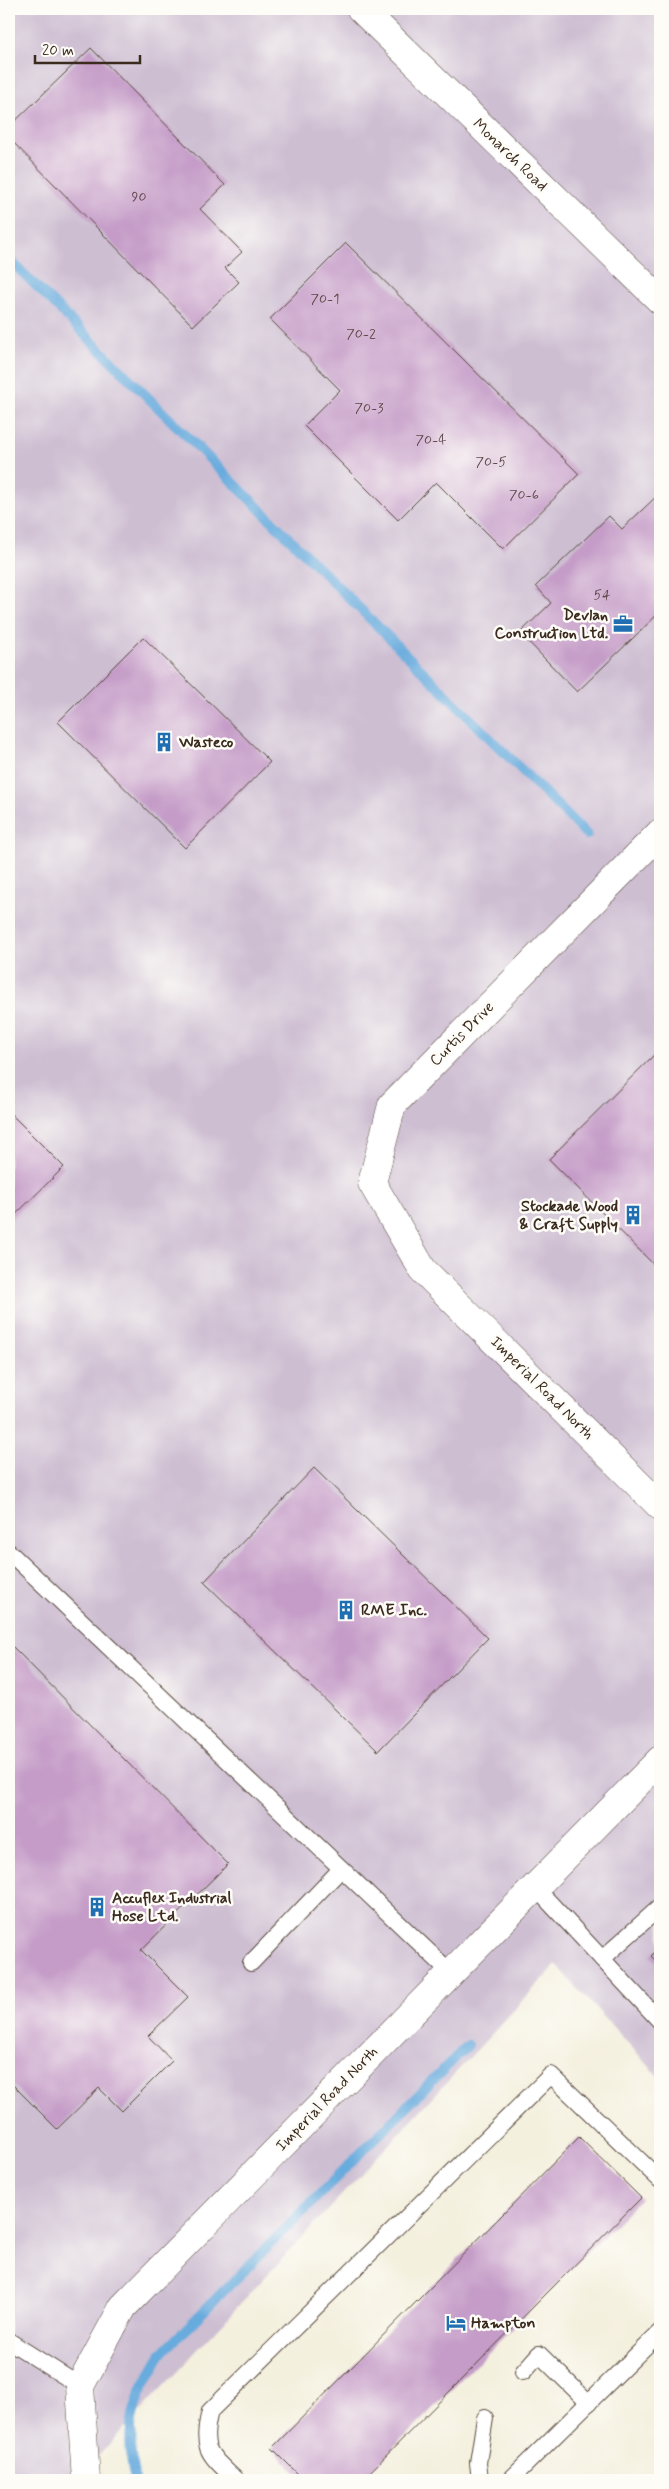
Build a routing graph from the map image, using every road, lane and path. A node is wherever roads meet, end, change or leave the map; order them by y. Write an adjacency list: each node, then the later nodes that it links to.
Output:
1 (361, 9): 2 (street, Monarch Road)
2 (660, 300)
3 (660, 833): 4 (street, Curtis Drive)
4 (424, 1270): 5 (street, Imperial Road North)
5 (660, 1506)
6 (9, 1552): 8 (lane)
7 (660, 1760): 9 (street, Imperial Road North)
8 (340, 1869): 12 (lane); 13 (lane)
9 (535, 1887): 11 (lane); 13 (street, Imperial Road North)
10 (660, 1908): 11 (lane)
11 (602, 1959): 14 (lane)
12 (251, 1963)
13 (451, 1973): 19 (street, Imperial Road North)
14 (660, 2021)
15 (660, 2180): 23 (lane)
16 (660, 2332): 20 (lane)
17 (9, 2341): 19 (lane)
18 (523, 2372): 20 (lane)
19 (80, 2386): 22 (street)
20 (589, 2403): 25 (lane)
21 (485, 2418): 24 (lane)
22 (86, 2480)
23 (236, 2480)
24 (480, 2480)
25 (510, 2480)

